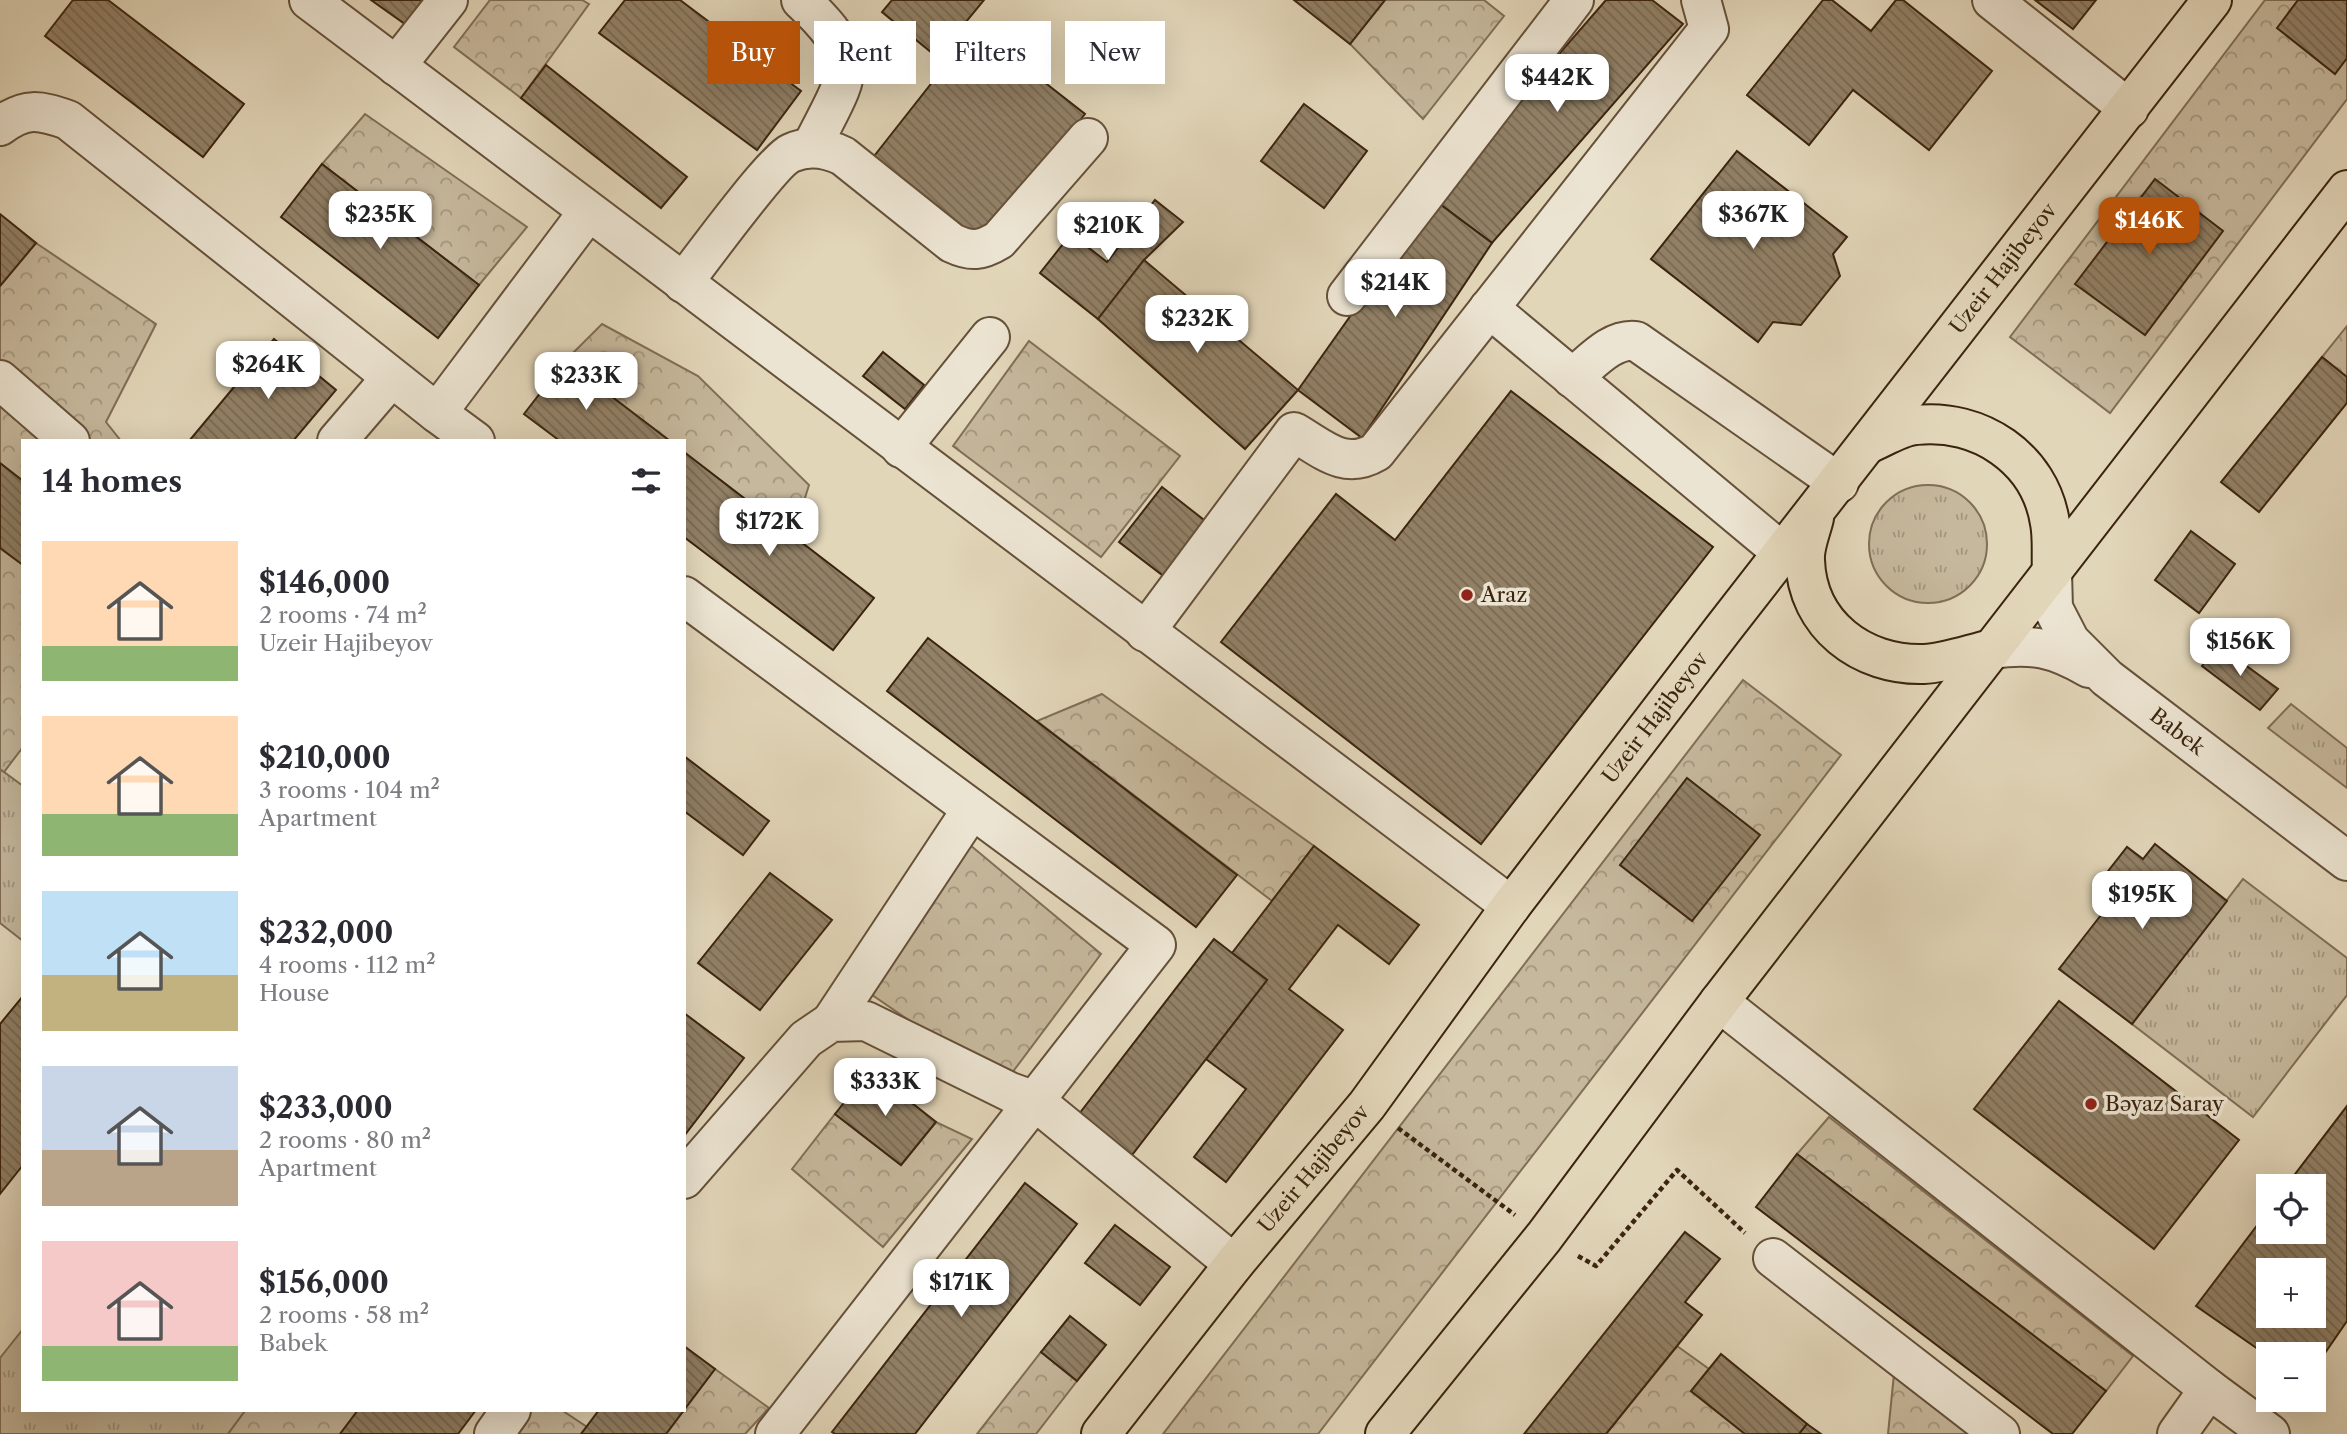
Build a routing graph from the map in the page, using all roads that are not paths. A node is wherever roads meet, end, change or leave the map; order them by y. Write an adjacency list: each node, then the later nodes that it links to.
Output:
1 (309, 0): 8 (street)
2 (447, 0): 8 (street)
3 (801, 0): 12 (street)
4 (1574, 0): 16 (street)
5 (1701, 0): 17 (street)
6 (1992, 0): 9 (street)
7 (2212, 0): 9 (main road, Uzeir Hajibeyov)
8 (396, 66): 14 (street)
9 (2129, 109): 26 (main road, Uzeir Hajibeyov)
10 (0, 126): 19 (street)
11 (1088, 138): 12 (street)
12 (811, 148): 15 (street)
13 (2347, 190): 31 (main road)
14 (588, 212): 15 (street); 22 (street)
15 (682, 283): 27 (street)
16 (1347, 296)
17 (1489, 308): 20 (street); 33 (street)
18 (990, 337): 27 (street)
19 (391, 377): 22 (street); 24 (street)
20 (1572, 377): 28 (street); 30 (street)
21 (0, 380): 23 (street)
22 (437, 413): 25 (street)
23 (68, 439)
24 (339, 439)
25 (472, 439)
26 (1870, 443): 28 (main road, Uzeir Hajibeyov); 31 (main road)
27 (901, 447): 33 (street)
28 (1839, 483): 29 (main road, Uzeir Hajibeyov)
29 (1815, 512): 30 (main road, Uzeir Hajibeyov); 34 (main road)
30 (1783, 553): 38 (main road, Uzeir Hajibeyov)
31 (2052, 572): 34 (main road); 35 (street, Babek)
32 (686, 597): 36 (street)
33 (1145, 632): 38 (street)
34 (1992, 649): 35 (street); 39 (main road)
35 (2107, 678): 37 (street, Babek)
36 (972, 809): 40 (street); 41 (street)
37 (2347, 861)
38 (1511, 906): 44 (main road, Uzeir Hajibeyov)
39 (1718, 1002): 45 (street); 50 (main road)
40 (831, 1022): 41 (street); 42 (street)
41 (1035, 1101): 44 (street); 48 (street)
42 (686, 1178)
43 (1773, 1258): 51 (street)
44 (1234, 1264): 49 (main road, Uzeir Hajibeyov)
45 (2209, 1389): 52 (street); 53 (street)
46 (510, 1412): 47 (street)
47 (494, 1434)
48 (775, 1434)
49 (1101, 1434)
50 (1385, 1434)
51 (2000, 1434)
52 (2177, 1434)
53 (2270, 1434)

